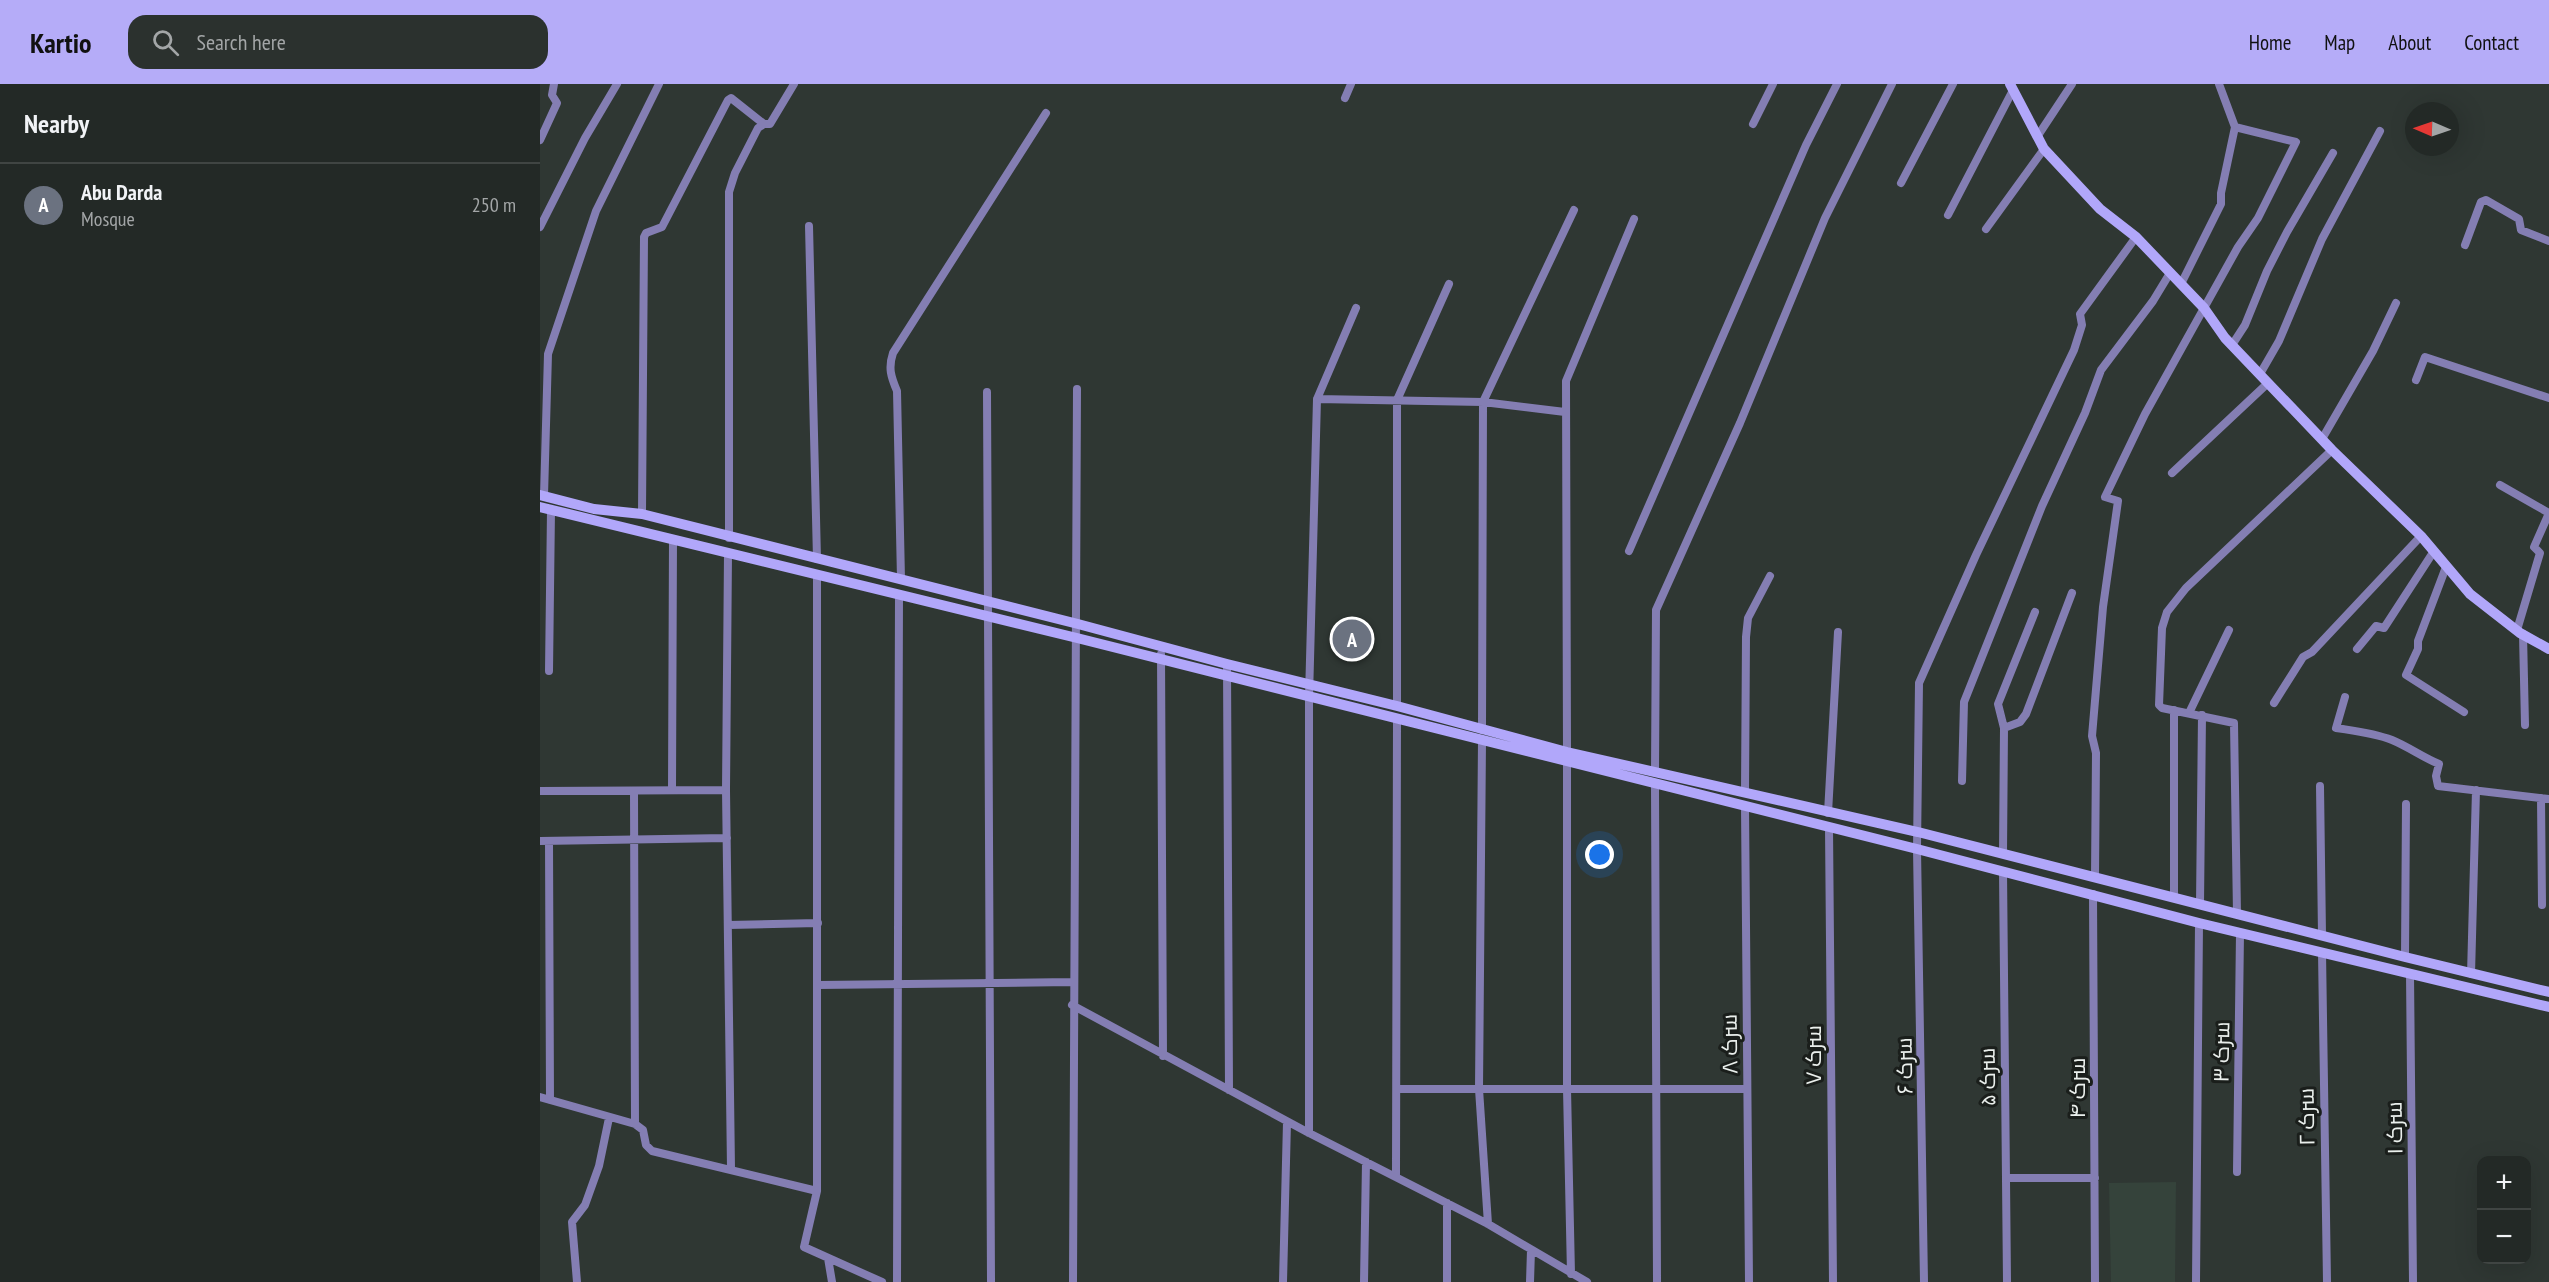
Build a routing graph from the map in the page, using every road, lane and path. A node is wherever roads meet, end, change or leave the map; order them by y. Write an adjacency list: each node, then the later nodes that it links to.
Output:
1 (554, 84): 20 (street)
2 (617, 84): 28 (street)
3 (659, 84): 53 (street)
4 (794, 84): 15 (street)
5 (1351, 84): 13 (street)
6 (1773, 84): 16 (street)
7 (1837, 84): 59 (street)
8 (1892, 84): 98 (street)
9 (1953, 84): 23 (street)
10 (2072, 84): 19 (street)
11 (2222, 86): 17 (street)
12 (2011, 88): 19 (street); 25 (street)
13 (1344, 98)
14 (1046, 113): 66 (street)
15 (764, 124): 55 (street); 57 (street)
16 (1753, 124)
17 (2235, 127): 35 (street); 38 (street)
18 (2380, 131): 40 (street)
19 (2037, 137): 21 (street)
20 (540, 140)
21 (2044, 149): 29 (street); 30 (street)
22 (2333, 153): 39 (street)
23 (1901, 183)
24 (1574, 210): 47 (street)
25 (1948, 215)
26 (1634, 219): 48 (street)
27 (809, 226): 62 (street)
28 (540, 227)
29 (1986, 229)
30 (2136, 237): 33 (street); 113 (street, سرک ۶)
31 (2549, 241): 32 (street)
32 (2465, 245)
33 (2170, 273): 35 (street); 99 (street)
34 (1449, 284): 46 (street)
35 (2181, 284): 38 (street)
36 (2396, 303): 49 (street)
37 (1356, 308): 45 (street)
38 (2204, 308): 39 (street); 120 (street)
39 (2232, 345): 40 (street)
40 (2264, 379): 49 (street); 51 (street)
41 (2416, 381): 44 (street)
42 (1077, 389): 72 (street)
43 (987, 392): 69 (street)
44 (2549, 398)
45 (1317, 399): 46 (street); 84 (street)
46 (1397, 400): 47 (street); 88 (street)
47 (1484, 402): 48 (street); 96 (street)
48 (1565, 412): 97 (street)
49 (2322, 439): 50 (street)
50 (2332, 450): 56 (street); 89 (street)
51 (2172, 473)
52 (2500, 486): 54 (street)
53 (544, 502): 55 (street); 58 (street); 82 (street)
54 (2549, 513): 75 (street)
55 (642, 514): 57 (street)
56 (2421, 536): 60 (street); 87 (street)
57 (729, 538): 62 (street)
58 (673, 539): 61 (street); 103 (street)
59 (1629, 551)
60 (2434, 551): 63 (street); 78 (street)
61 (728, 553): 64 (street); 104 (street)
62 (817, 560): 66 (street)
63 (2446, 567): 75 (street); 90 (street)
64 (817, 574): 68 (street); 126 (street)
65 (1770, 576): 107 (street)
66 (901, 579): 69 (street)
67 (2072, 593): 95 (street)
68 (899, 595): 71 (street); 138 (street)
69 (987, 602): 71 (street); 72 (street)
70 (2035, 612): 95 (street)
71 (987, 616): 76 (street); 136 (street)
72 (1078, 624): 76 (street); 77 (street)
73 (2229, 630): 91 (street)
74 (1838, 632): 111 (street)
75 (2520, 632): 79 (street); 94 (street)
76 (1077, 638): 80 (street); 135 (street)
77 (1161, 647): 80 (street); 81 (street)
78 (2357, 649)
79 (2549, 649)
80 (1161, 660): 83 (street); 142 (street)
81 (1227, 664): 83 (street); 84 (street)
82 (549, 670)
83 (1227, 676): 85 (street); 148 (street)
84 (1310, 686): 85 (street); 88 (street)
85 (1309, 697): 93 (street); 154 (street)
86 (2345, 697): 105 (street)
87 (2274, 703)
88 (1397, 706): 96 (street)
89 (2174, 710): 91 (street); 122 (street)
90 (2464, 712)
91 (2189, 713): 92 (street)
92 (2202, 715): 123 (street); 125 (street)
93 (1397, 720): 96 (street); 143 (street)
94 (2525, 725)
95 (2004, 728): 118 (street)
96 (1482, 735): 97 (street); 144 (street)
97 (1567, 757): 98 (street); 100 (street); 145 (street)
98 (1655, 772): 107 (street)
99 (1962, 781)
100 (1655, 784): 110 (street); 146 (street)
101 (2320, 786): 130 (street)
102 (634, 790): 103 (street); 106 (street); 116 (street)
103 (672, 790): 104 (street)
104 (726, 790): 114 (street)
105 (2476, 790): 108 (street); 134 (street)
106 (540, 791)
107 (1745, 792): 111 (street)
108 (2545, 799): 124 (street)
109 (2406, 804): 132 (street)
110 (1744, 807): 112 (street); 147 (street, سرک ۸)
111 (1828, 813): 113 (street)
112 (1829, 828): 117 (street); 180 (street, سرک ۷)
113 (1918, 832): 117 (street, سرک ۶); 118 (street)
114 (727, 838): 116 (street); 128 (street)
115 (544, 841): 116 (street); 150 (street)
116 (634, 841): 153 (street)
117 (1917, 849): 119 (street); 181 (street, سرک ۶)
118 (2003, 854): 120 (street)
119 (2003, 871): 121 (street); 159 (street, سرک ۵)
120 (2095, 878): 122 (street)
121 (2093, 894): 127 (street); 160 (street, سرک ۴)
122 (2174, 898): 123 (street)
123 (2200, 905): 125 (street)
124 (2542, 905)
125 (2237, 914): 130 (street)
126 (818, 923): 128 (street); 137 (street)
127 (2199, 923): 129 (street); 184 (street)
128 (728, 925): 156 (street)
129 (2240, 933): 131 (street); 157 (street, سرک ۳)
130 (2322, 935): 132 (street)
131 (2322, 952): 133 (street); 185 (street, سرک ۲)
132 (2405, 957): 134 (street)
133 (2410, 974): 141 (street); 186 (street, سرک ۱)
134 (2471, 974): 139 (street)
135 (1072, 982): 136 (street); 140 (street)
136 (990, 983): 138 (street); 171 (street)
137 (818, 985): 138 (street); 161 (street)
138 (898, 986): 170 (street)
139 (2549, 992)
140 (1072, 1005): 142 (street); 172 (street)
141 (2549, 1007)
142 (1163, 1056): 148 (street)
143 (1398, 1089): 144 (street); 158 (street)
144 (1479, 1089): 145 (street); 163 (street)
145 (1567, 1089): 146 (street); 166 (street)
146 (1655, 1089): 147 (street); 178 (street)
147 (1747, 1089): 179 (street, سرک ۸)
148 (1229, 1090): 152 (street)
149 (540, 1097): 150 (street)
150 (550, 1101): 151 (street)
151 (609, 1118): 153 (street); 167 (street)
152 (1287, 1122): 154 (street); 173 (street)
153 (635, 1124): 156 (street)
154 (1308, 1133): 155 (street)
155 (1366, 1162): 158 (street); 174 (street)
156 (731, 1169): 161 (street)
157 (2237, 1172)
158 (1396, 1176): 162 (street)
159 (2006, 1178): 160 (street); 182 (street, سرک ۵)
160 (2095, 1178): 183 (street, سرک ۴)
161 (817, 1191): 165 (street)
162 (1447, 1203): 163 (street); 175 (street)
163 (1488, 1224): 164 (street)
164 (1531, 1250): 166 (street); 176 (street)
165 (828, 1258): 168 (street); 169 (street)
166 (1571, 1274): 177 (street)
167 (576, 1282)
168 (832, 1282)
169 (882, 1282)
170 (897, 1282)
171 (991, 1282)
172 (1073, 1282)
173 (1283, 1282)
174 (1364, 1282)
175 (1447, 1282)
176 (1530, 1282)
177 (1587, 1282)
178 (1657, 1282)
179 (1749, 1282)
180 (1833, 1282)
181 (1924, 1282)
182 (2007, 1282)
183 (2096, 1282)
184 (2196, 1282)
185 (2327, 1282)
186 (2413, 1282)

